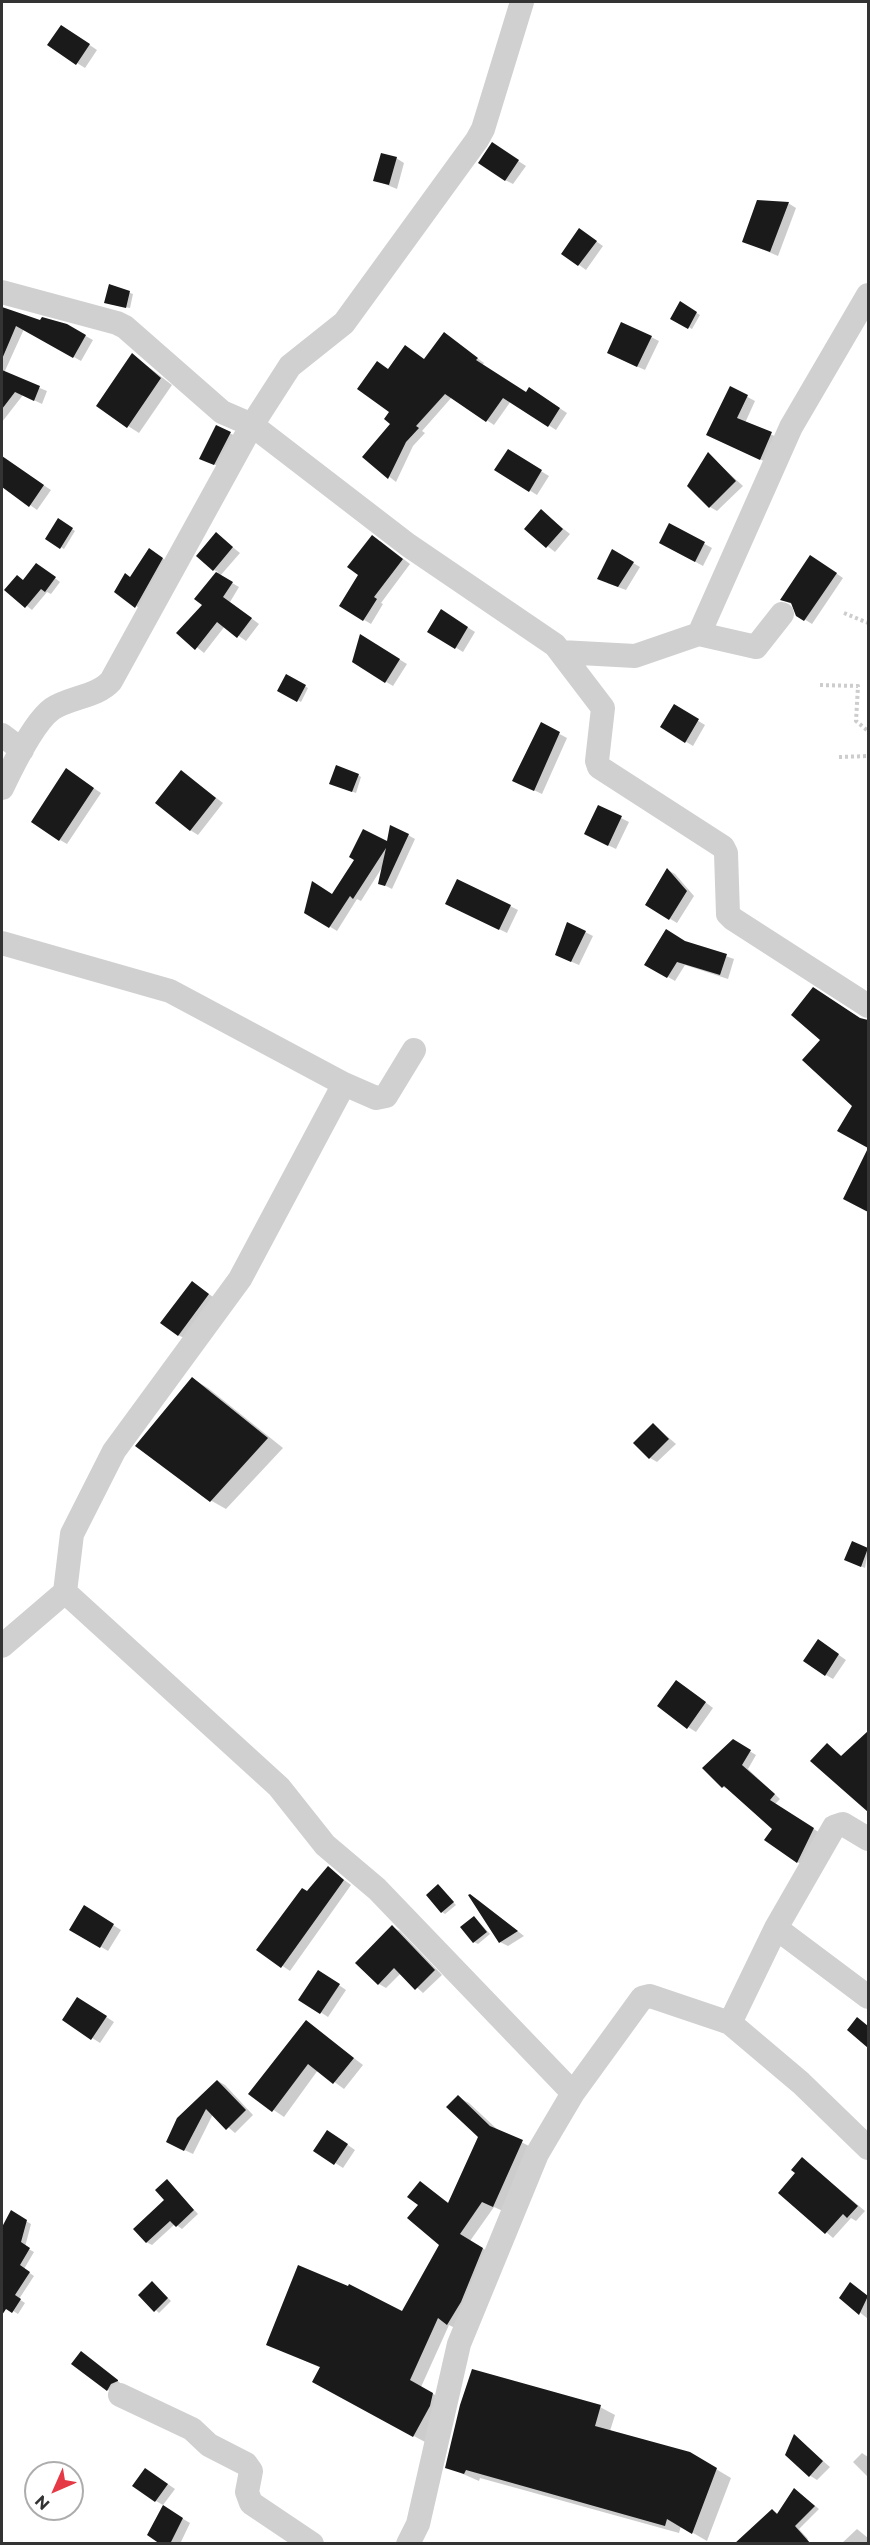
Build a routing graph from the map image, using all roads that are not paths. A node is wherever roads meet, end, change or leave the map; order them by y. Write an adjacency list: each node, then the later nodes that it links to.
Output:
1 (522, 2): 4 (street)
2 (2, 292): 4 (street)
3 (868, 295): 6 (street)
4 (252, 424): 7 (street); 9 (street)
5 (782, 614): 6 (street)
6 (699, 634): 7 (street)
7 (561, 652): 12 (street)
8 (2, 735): 9 (street)
9 (22, 750): 10 (street)
10 (2, 788)
11 (2, 943): 14 (street)
12 (868, 1006)
13 (414, 1050): 14 (street)
14 (344, 1084): 15 (street)
15 (65, 1592): 16 (street); 21 (street)
16 (2, 1646)
17 (868, 1839): 18 (street)
18 (776, 1928): 19 (street); 20 (street)
19 (868, 1997)
20 (730, 2023): 21 (street); 22 (street)
21 (573, 2093): 25 (street)
22 (868, 2148)
23 (120, 2395): 24 (street)
24 (312, 2544)
25 (408, 2544)

